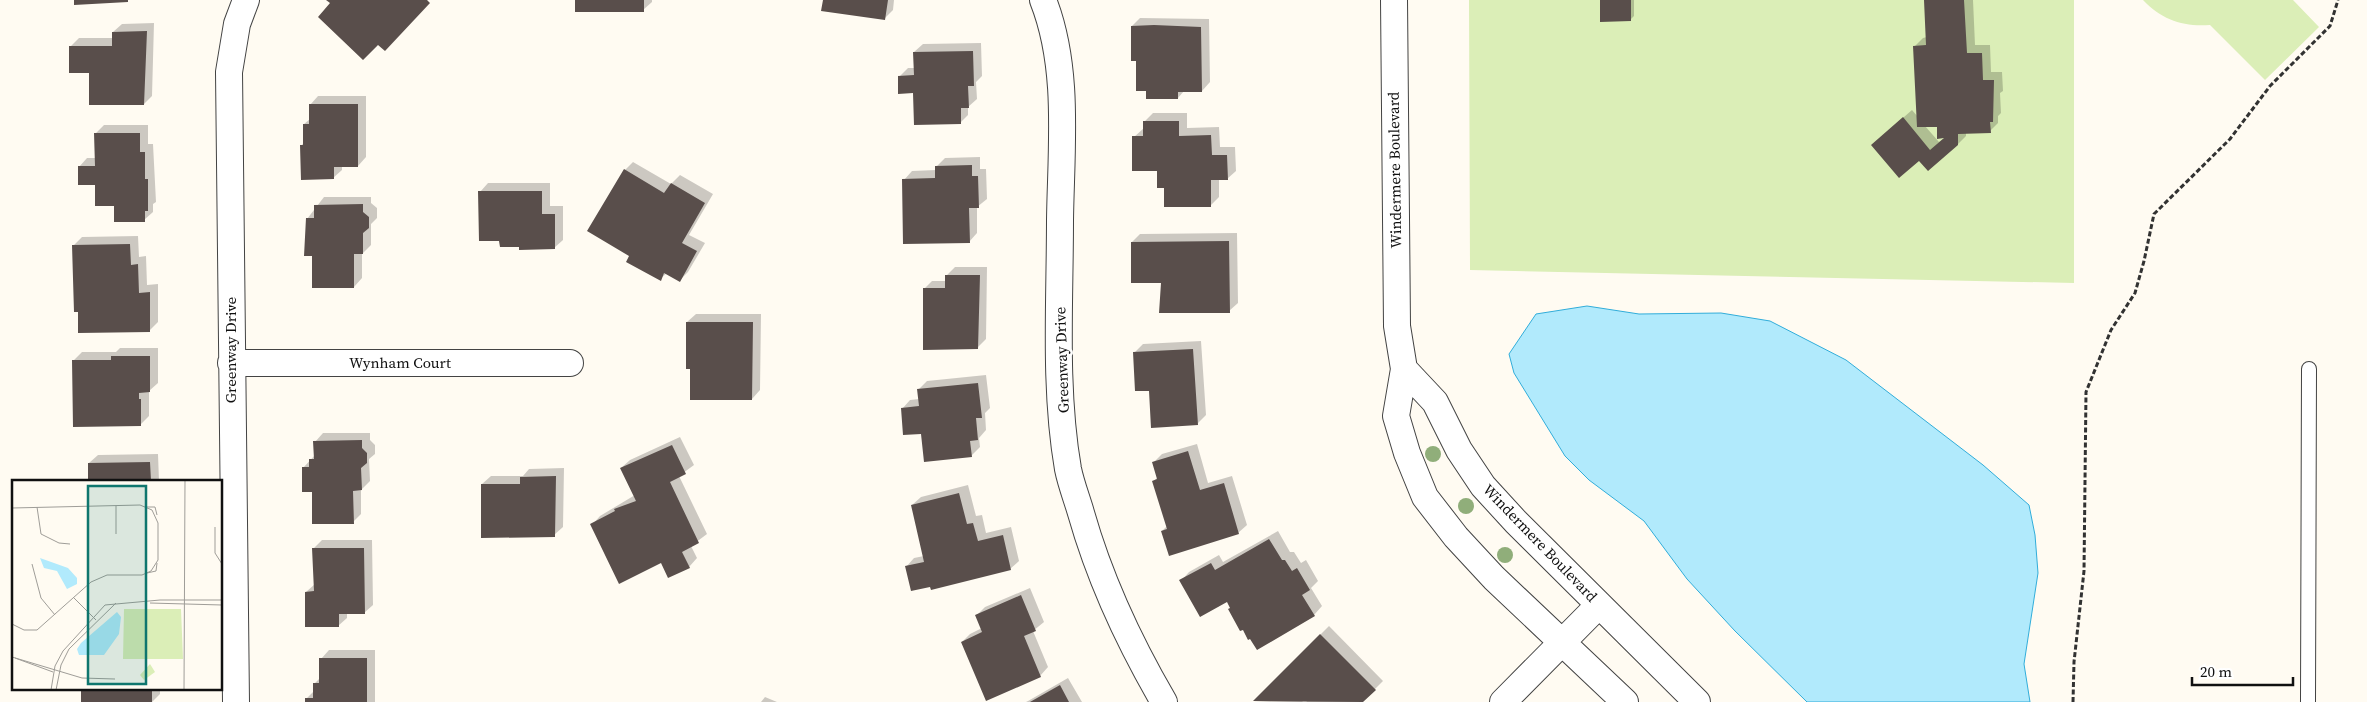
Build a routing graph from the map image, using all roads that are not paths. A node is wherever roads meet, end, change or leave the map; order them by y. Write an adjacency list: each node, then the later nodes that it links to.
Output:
1 (246, 0): 4 (street, Greenway Drive)
2 (1043, 0): 11 (street, Greenway Drive)
3 (1394, 0): 6 (street, Windermere Boulevard)
4 (231, 363): 5 (street, Wynham Court); 10 (street, Greenway Drive)
5 (570, 363)
6 (1404, 369): 8 (street, Windermere Boulevard); 9 (street, Windermere Boulevard)
7 (2309, 369): 15 (lane)
8 (1599, 605): 9 (street); 14 (street, Windermere Boulevard)
9 (1562, 642): 12 (street); 13 (street, Windermere Boulevard)
10 (236, 702)
11 (1164, 702)
12 (1503, 702)
13 (1625, 702)
14 (1697, 702)
15 (2308, 702)

